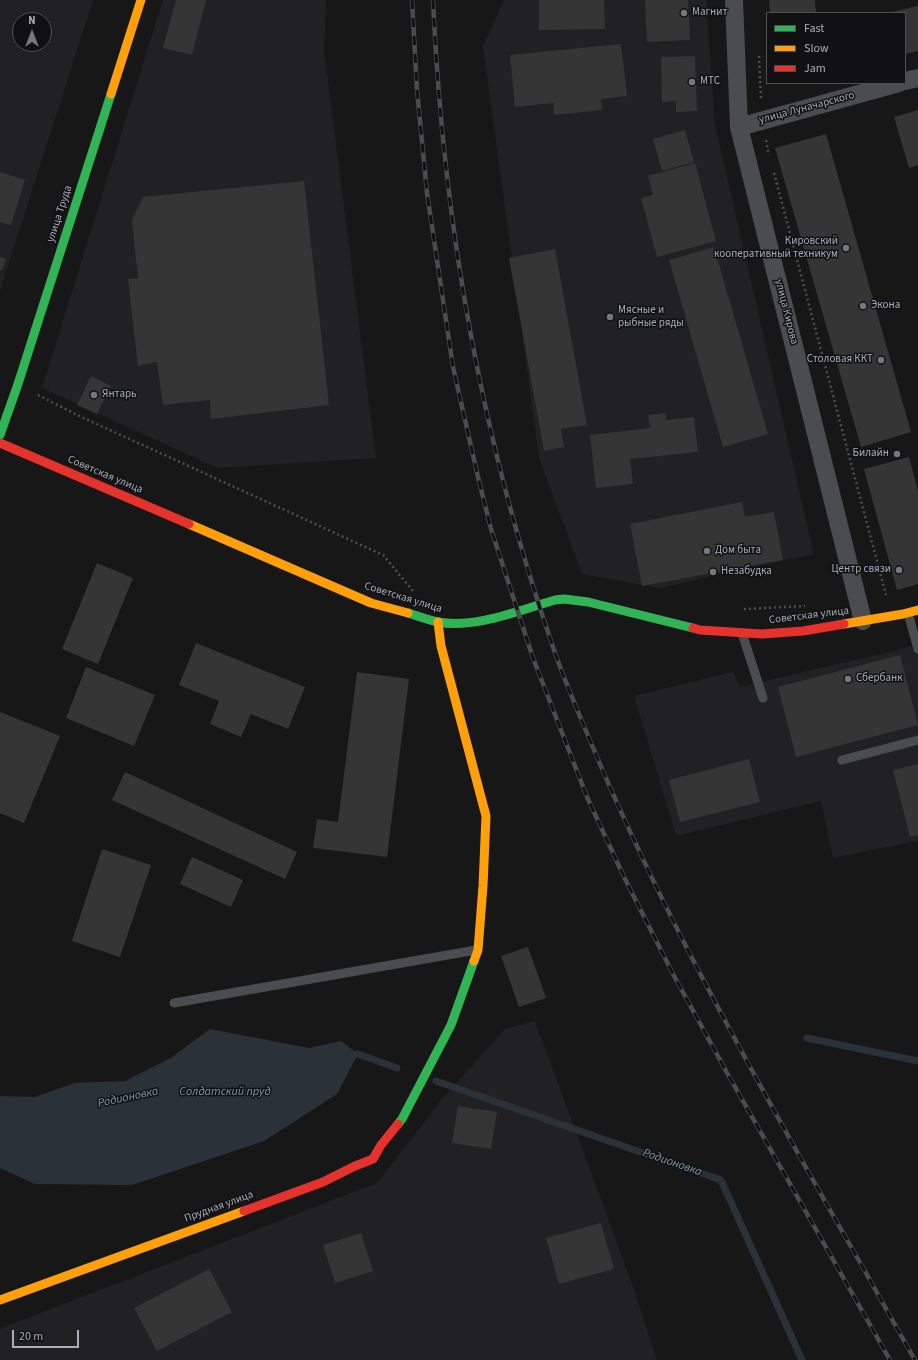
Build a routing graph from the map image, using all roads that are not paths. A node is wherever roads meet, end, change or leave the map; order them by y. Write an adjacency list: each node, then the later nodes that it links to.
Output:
1 (141, 0): 7 (street, улица Труда)
2 (734, 0): 6 (street, улица Кирова)
3 (918, 78): 4 (street)
4 (906, 81)
5 (895, 84): 6 (street, улица Луначарского)
6 (739, 126): 11 (street, улица Кирова)
7 (0, 435)
8 (0, 443): 12 (street, Советская улица)
9 (918, 610): 10 (street, Советская улица)
10 (908, 612): 11 (street, Советская улица); 14 (lane)
11 (863, 621): 13 (street, Советская улица)
12 (438, 622): 13 (street, Советская улица); 18 (street, Прудная улица)
13 (742, 633): 15 (lane)
14 (918, 649)
15 (763, 698)
16 (918, 740): 17 (lane)
17 (842, 760)
18 (478, 950): 19 (lane); 20 (street, Прудная улица)
19 (174, 1003)
20 (0, 1300)

